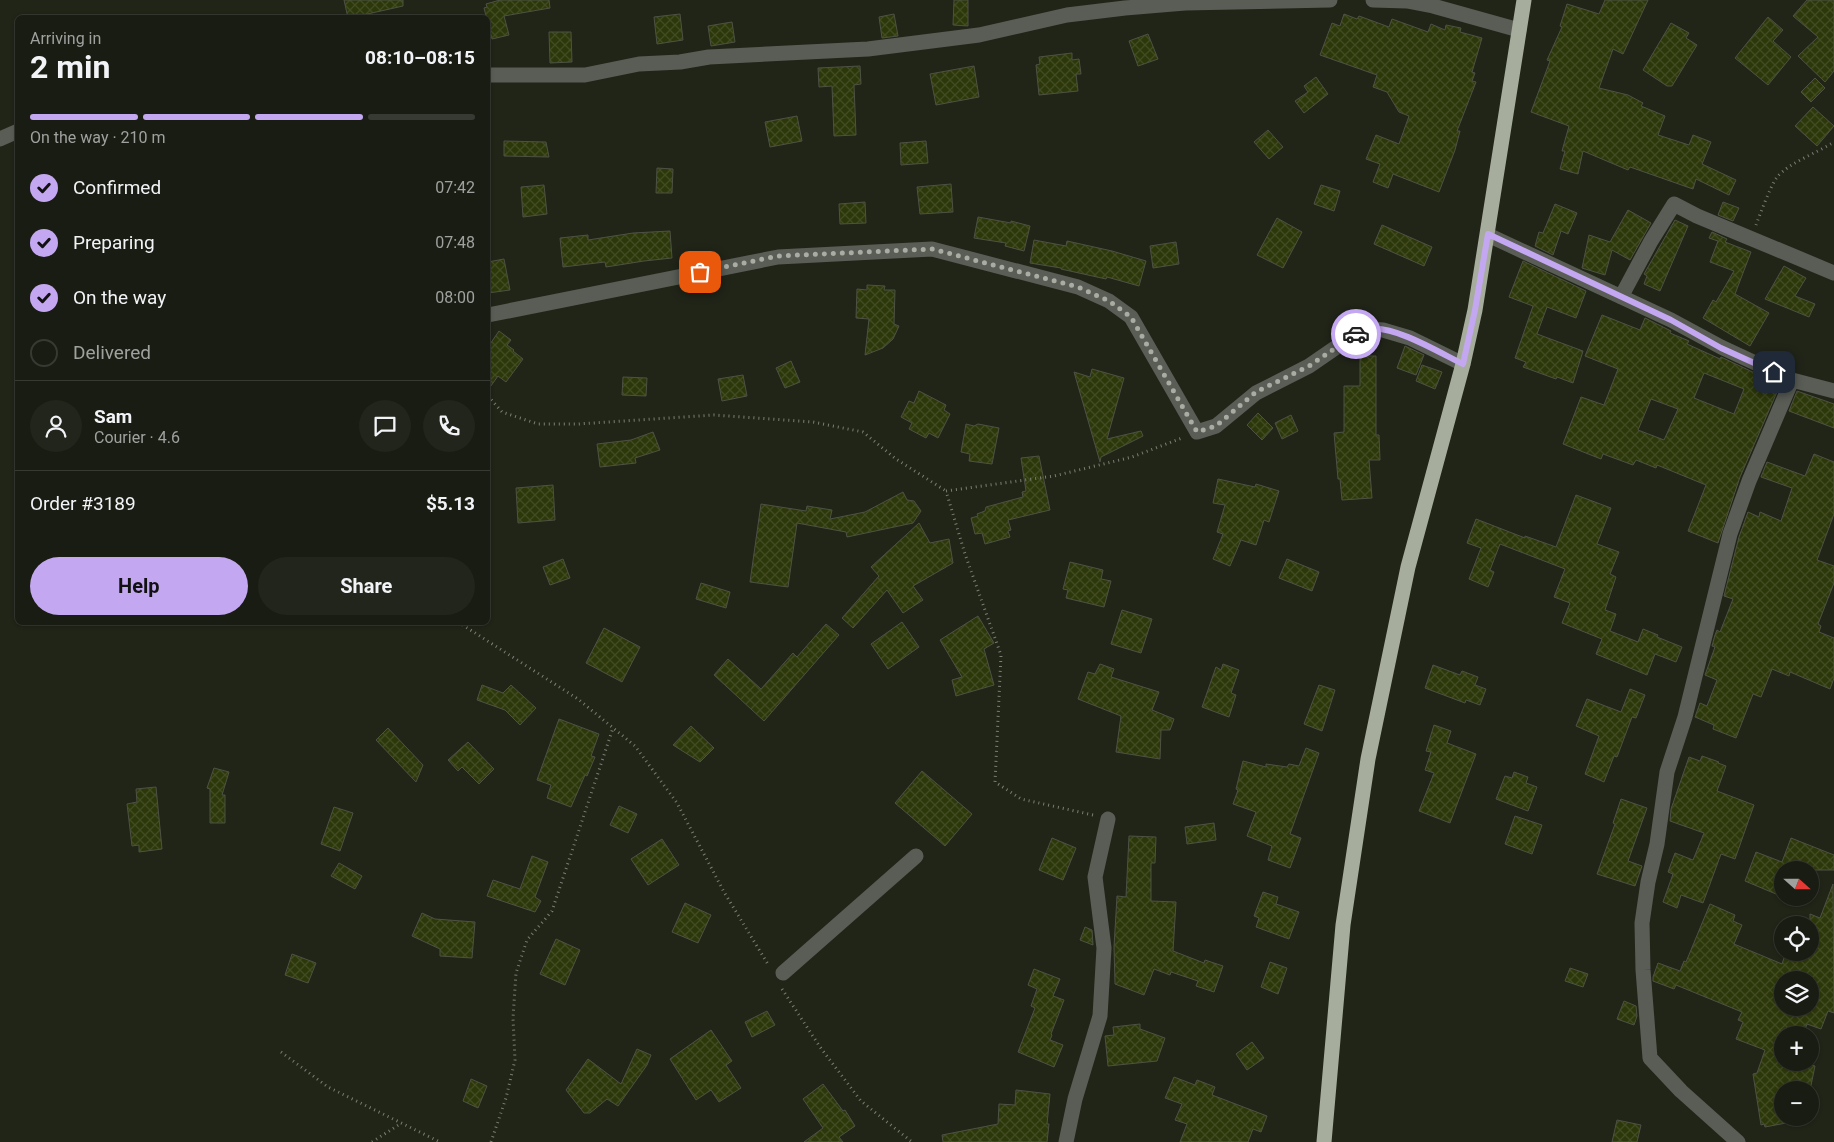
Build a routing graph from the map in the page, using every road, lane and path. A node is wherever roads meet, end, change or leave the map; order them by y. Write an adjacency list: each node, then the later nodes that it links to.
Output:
1 (1330, 0): 5 (street)
2 (1373, 0): 4 (street)
3 (1524, 0): 4 (highway)
4 (1519, 30): 9 (highway)
5 (490, 75)
6 (15, 132): 7 (street)
7 (0, 139)
8 (1834, 142): 10 (path)
9 (1488, 234): 12 (street); 14 (highway)
10 (1750, 238): 11 (street); 12 (street)
11 (1834, 273)
12 (1621, 297): 15 (street)
13 (490, 315): 18 (street)
14 (1463, 364): 18 (street); 32 (highway)
15 (1792, 380): 16 (street); 33 (street)
16 (1834, 391)
17 (490, 398): 19 (path)
18 (1197, 432): 19 (path)
19 (946, 491): 22 (path)
20 (463, 625): 21 (path)
21 (613, 728): 24 (path); 29 (path)
22 (1108, 819): 31 (street)
23 (916, 856): 24 (street)
24 (779, 978): 30 (path)
25 (281, 1052): 26 (path)
26 (401, 1123): 27 (path); 28 (path)
27 (372, 1142)
28 (440, 1142)
29 (491, 1142)
30 (912, 1142)
31 (1066, 1142)
32 (1324, 1142)
33 (1738, 1142)

